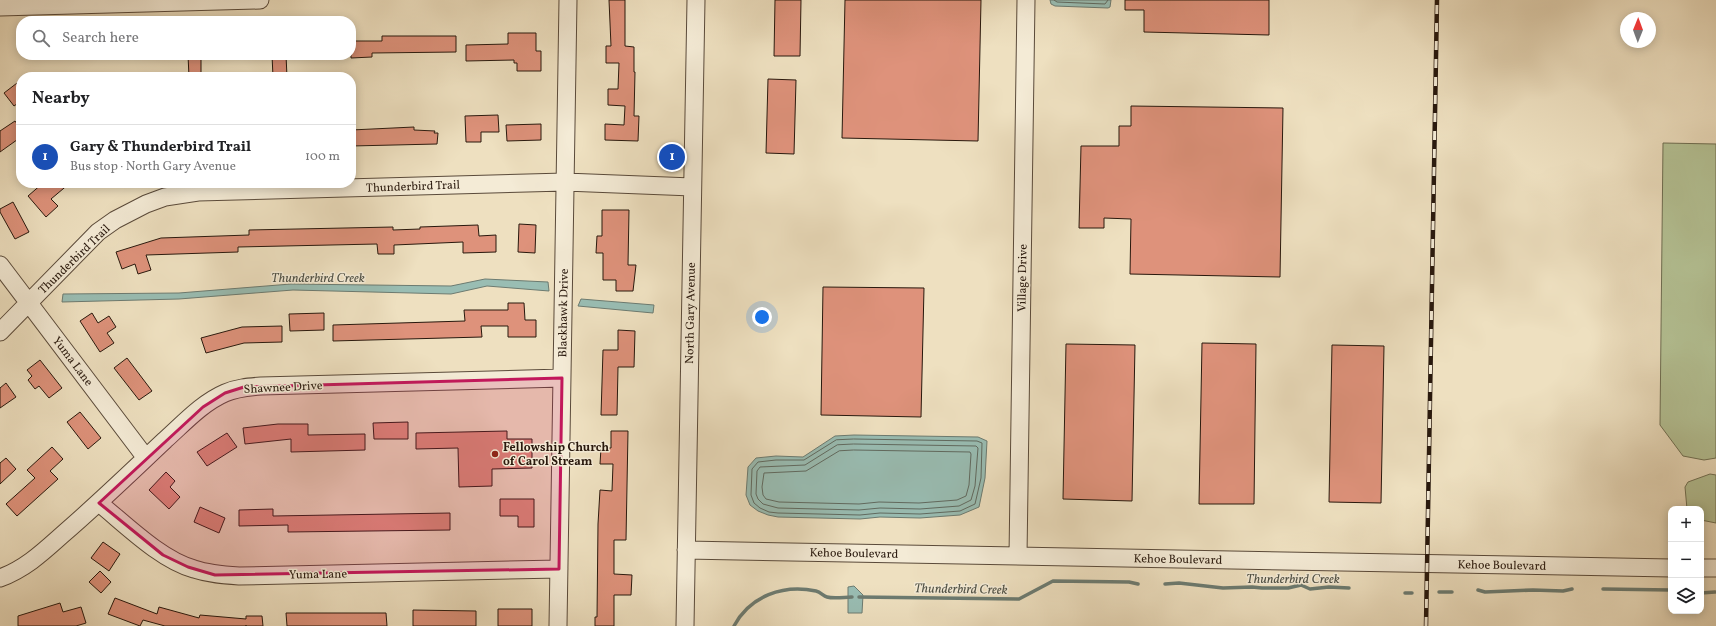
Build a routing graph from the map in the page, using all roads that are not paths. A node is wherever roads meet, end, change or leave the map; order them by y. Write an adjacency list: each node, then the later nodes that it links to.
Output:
1 (260, 0): 5 (street)
2 (568, 0): 6 (street, Blackhawk Drive)
3 (696, 0): 7 (street, North Gary Avenue)
4 (1026, 0): 17 (street, Village Drive)
5 (0, 7)
6 (565, 182): 7 (street, Thunderbird Trail); 9 (street, Thunderbird Trail); 13 (street, Blackhawk Drive)
7 (692, 187): 16 (street, North Gary Avenue)
8 (345, 188): 11 (street, Thunderbird Trail)
9 (356, 188)
10 (0, 265): 11 (street, Yuma Lane)
11 (29, 303): 12 (street, Thunderbird Trail); 14 (street, Yuma Lane)
12 (0, 332)
13 (562, 378): 14 (street, Shawnee Drive); 21 (street, Blackhawk Drive)
14 (146, 458): 15 (street, Shawnee Drive)
15 (99, 503): 21 (street, Yuma Lane); 22 (street, Shawnee Drive)
16 (686, 550): 17 (street, Kehoe Boulevard); 24 (street, North Gary Avenue)
17 (1018, 556): 18 (street, Kehoe Boulevard)
18 (1668, 568)
19 (1704, 568): 20 (street)
20 (1716, 568)
21 (559, 569): 23 (street, Blackhawk Drive)
22 (0, 578)
23 (558, 626)
24 (684, 626)

